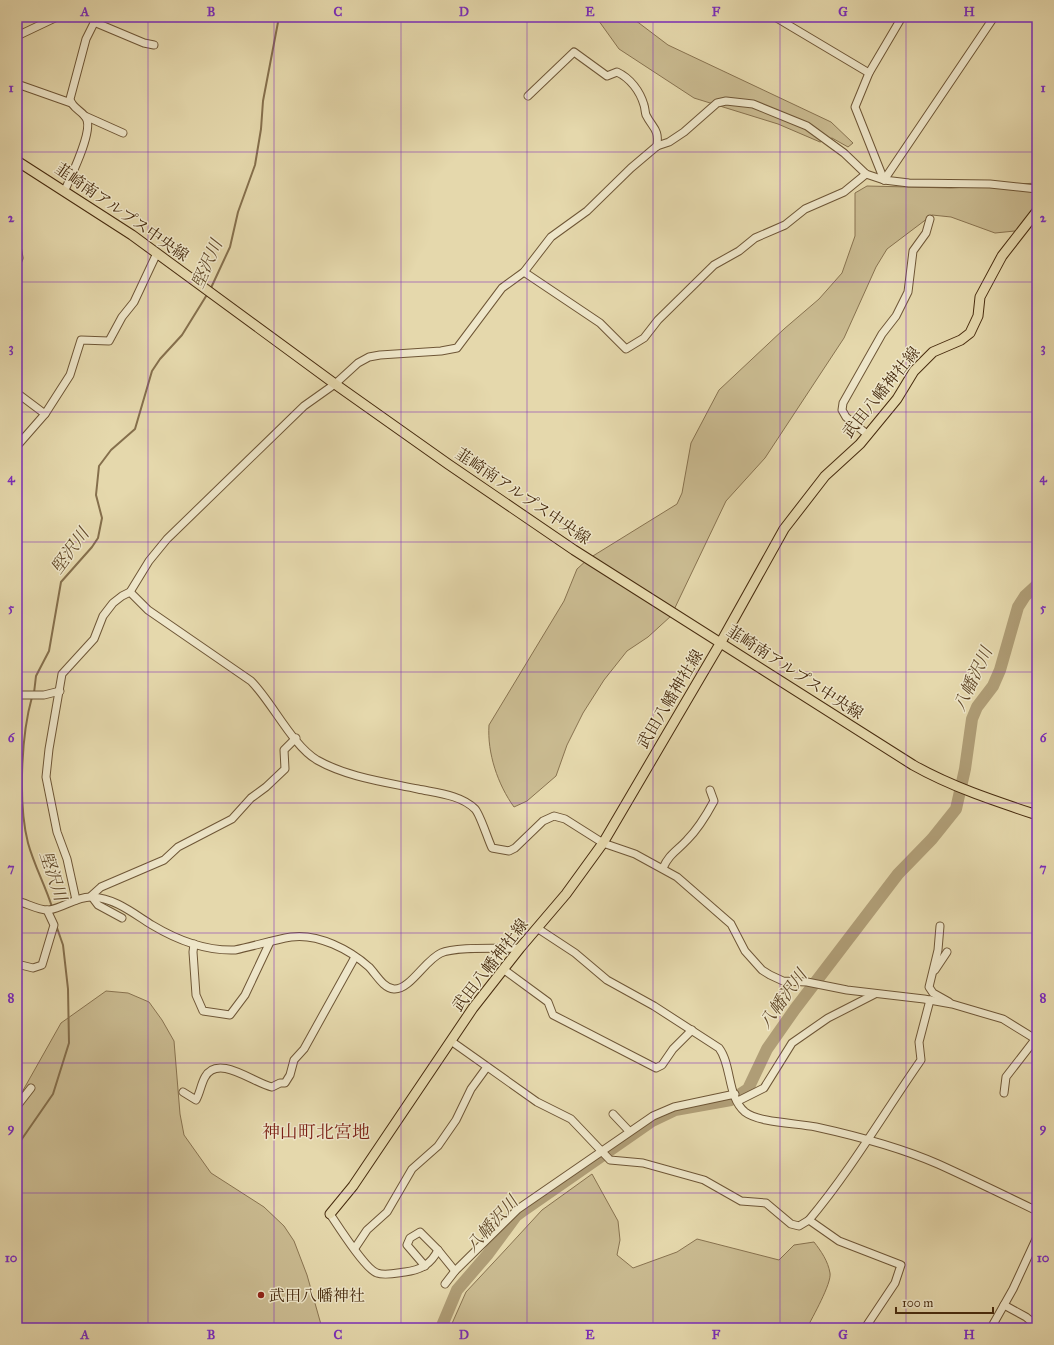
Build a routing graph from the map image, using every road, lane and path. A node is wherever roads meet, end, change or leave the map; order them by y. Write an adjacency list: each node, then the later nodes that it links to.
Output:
1 (57, 17): 6 (street)
2 (775, 17): 8 (street)
3 (902, 17): 8 (street)
4 (994, 17): 17 (street)
5 (95, 20): 7 (street); 11 (street)
6 (17, 36)
7 (154, 45)
8 (869, 74): 17 (street)
9 (17, 88): 11 (street)
10 (528, 96): 14 (street)
11 (70, 103): 12 (street)
12 (85, 116): 13 (street); 19 (street)
13 (123, 133)
14 (657, 146): 16 (street); 25 (street)
15 (17, 161): 19 (main road, 韮崎南アルプス中央線)
16 (866, 174): 17 (street); 25 (street)
17 (884, 180): 18 (street)
18 (1037, 189)
19 (65, 190): 23 (main road, 韮崎南アルプス中央線)
20 (1037, 211): 29 (main road, 武田八幡神社線)
21 (930, 219): 29 (street)
22 (17, 246): 24 (street)
23 (157, 253): 26 (main road, 韮崎南アルプス中央線); 28 (street)
24 (17, 263)
25 (524, 272): 26 (street)
26 (335, 384): 31 (street); 32 (main road, 韮崎南アルプス中央線)
27 (17, 393): 28 (street)
28 (45, 414): 30 (street)
29 (868, 435): 32 (main road, 武田八幡神社線)
30 (17, 446)
31 (130, 592): 33 (street); 35 (street)
32 (721, 642): 37 (main road, 韮崎南アルプス中央線); 38 (main road, 武田八幡神社線)
33 (60, 691): 34 (street); 42 (street)
34 (17, 695)
35 (296, 738): 38 (street); 40 (street)
36 (710, 790): 39 (street)
37 (1037, 815)
38 (603, 843): 39 (street); 46 (main road, 武田八幡神社線)
39 (663, 868): 55 (street)
40 (92, 896): 42 (street); 44 (street); 48 (street)
41 (17, 901): 43 (street)
42 (73, 902): 43 (street)
43 (47, 910): 52 (street)
44 (122, 918)
45 (940, 926): 54 (street)
46 (537, 928): 49 (main road, 武田八幡神社線); 58 (street)
47 (270, 942): 48 (street); 48 (street); 51 (street)
48 (194, 944)
49 (520, 948): 51 (street); 53 (main road, 武田八幡神社線)
50 (947, 952): 54 (street)
51 (355, 957): 63 (street)
52 (17, 964)
53 (503, 970): 58 (street); 60 (main road, 武田八幡神社線)
54 (931, 978): 57 (street)
55 (875, 994): 56 (street); 65 (street)
56 (930, 1000): 57 (street); 69 (street)
57 (952, 1004): 59 (street)
58 (692, 1030): 65 (street)
59 (1036, 1039): 64 (street)
60 (451, 1041): 61 (street); 72 (main road, 武田八幡神社線)
61 (487, 1067): 70 (street); 75 (street)
62 (31, 1088): 66 (street)
63 (183, 1092)
64 (1004, 1093)
65 (736, 1098): 68 (street); 69 (street)
66 (17, 1106)
67 (613, 1114): 68 (street)
68 (629, 1131): 70 (street)
69 (867, 1140): 71 (street); 73 (street)
70 (602, 1150): 73 (street); 78 (street)
71 (1037, 1211)
72 (330, 1214): 75 (street)
73 (809, 1220): 82 (street)
74 (1037, 1237): 80 (street)
75 (355, 1248): 77 (street)
76 (438, 1250): 77 (street); 77 (street); 78 (street)
77 (424, 1266)
78 (456, 1271): 79 (street)
79 (445, 1284)
80 (1004, 1305): 81 (street); 83 (street)
81 (1037, 1326)
82 (865, 1328)
83 (991, 1328)

